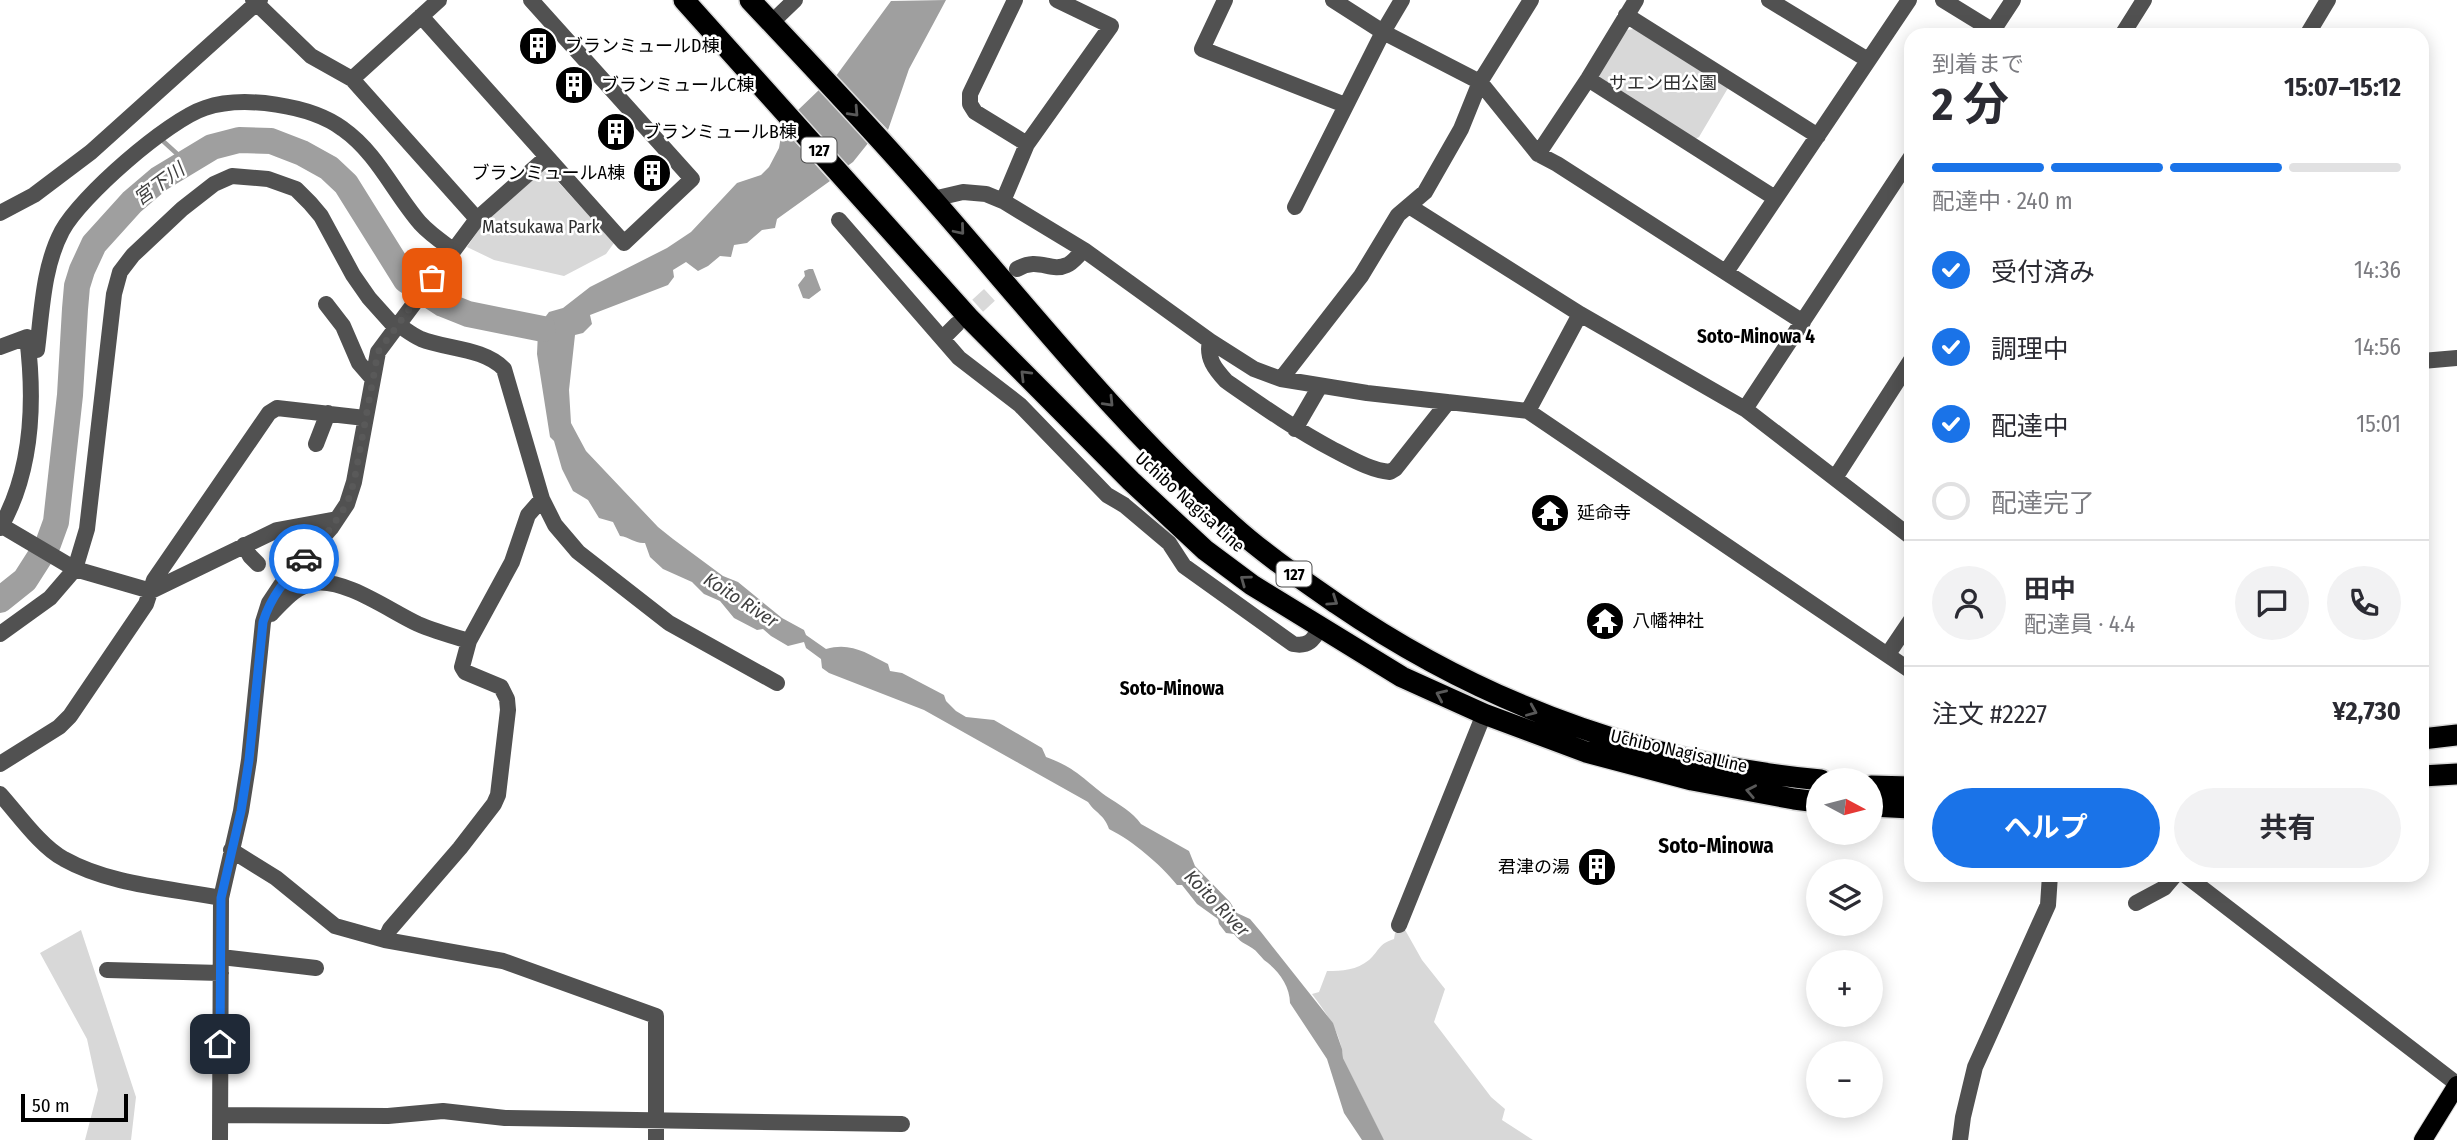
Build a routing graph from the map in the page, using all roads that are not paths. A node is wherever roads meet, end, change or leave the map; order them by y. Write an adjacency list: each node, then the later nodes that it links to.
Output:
1 (439, 0): 21 (street)
2 (531, 0): 36 (street)
3 (684, 0): 69 (highway, Uchibo Nagisa Line / 127, one-way to 3)
4 (750, 0): 22 (highway, Uchibo Nagisa Line / 127)
5 (795, 0): 22 (street)
6 (1015, 0): 34 (street)
7 (1057, 0): 34 (street)
8 (1225, 0): 32 (street)
9 (1333, 0): 27 (street)
10 (1402, 0): 27 (street)
11 (1531, 0): 31 (street)
12 (1636, 0): 20 (street)
13 (1769, 0): 28 (street)
14 (1909, 0): 28 (street)
15 (1943, 0): 23 (street)
16 (2012, 0): 24 (street)
17 (2144, 0): 25 (street)
18 (2328, 0): 26 (street)
19 (256, 1): 29 (street); 43 (street)
20 (1626, 15): 30 (street); 33 (street)
21 (421, 16): 29 (street); 36 (street)
22 (771, 23): 39 (highway, Uchibo Nagisa Line / 127, one-way to 39)
23 (1986, 28)
24 (1998, 28)
25 (2126, 28)
26 (2311, 28)
27 (1383, 32): 31 (street); 32 (street)
28 (1868, 61): 33 (street)
29 (352, 79): 44 (street)
30 (1588, 79): 35 (street); 38 (street)
31 (1480, 82): 35 (street); 41 (street)
32 (1345, 105): 42 (street)
33 (1818, 136): 38 (street)
34 (1027, 144): 40 (street)
35 (1538, 154): 49 (street)
36 (547, 157): 44 (street)
37 (1904, 168): 53 (street)
38 (1775, 198): 49 (street)
39 (933, 199): 40 (street); 97 (highway, Uchibo Nagisa Line / 127, one-way to 97)
40 (1003, 201): 46 (street)
41 (1409, 206): 51 (street); 63 (street)
42 (1295, 207)
43 (0, 213)
44 (477, 219): 47 (street)
45 (839, 220): 55 (street)
46 (1084, 250): 48 (street); 56 (street)
47 (449, 255): 52 (street); 58 (street)
48 (1017, 269)
49 (1726, 272): 53 (street)
50 (326, 304): 62 (street)
51 (1580, 314): 66 (street); 67 (street)
52 (398, 322): 62 (street); 75 (street); 81 (street)
53 (1804, 322): 66 (street)
54 (957, 324): 55 (street)
55 (943, 338): 72 (street)
56 (1210, 341): 63 (street); 71 (street)
57 (0, 347): 77 (street)
58 (37, 350)
59 (2457, 358): 60 (street)
60 (2429, 360)
61 (1904, 371): 74 (street)
62 (372, 378): 70 (street)
63 (1281, 379): 64 (street)
64 (1320, 386): 65 (street); 71 (street)
65 (1448, 402): 67 (street); 71 (street)
66 (1745, 409): 74 (street)
67 (1528, 411): 88 (street)
68 (328, 413): 70 (street); 73 (street); 82 (street)
69 (1064, 413): 72 (street); 84 (highway, Uchibo Nagisa Line / 127, one-way to 69)
70 (365, 418): 76 (street)
71 (1295, 429)
72 (1045, 431): 84 (street)
73 (316, 444)
74 (1835, 478): 78 (street)
75 (542, 499): 87 (street); 90 (street)
76 (337, 519): 79 (street); 83 (street)
77 (3, 528): 81 (street)
78 (1904, 532)
79 (244, 545): 80 (street); 82 (street)
80 (258, 564)
81 (73, 567): 82 (street); 86 (street)
82 (150, 591): 94 (street)
83 (263, 622): 87 (street); 104 (street)
84 (1321, 627): 91 (highway, Uchibo Nagisa Line / 127, one-way to 84)
85 (1904, 630): 88 (street)
86 (0, 634)
87 (469, 641): 111 (street)
88 (1888, 654): 89 (street)
89 (1904, 666)
90 (776, 683)
91 (1484, 714): 101 (highway, Uchibo Nagisa Line / 127, one-way to 91); 110 (street)
92 (2457, 735): 93 (highway)
93 (2429, 738)
94 (0, 764)
95 (2457, 774): 96 (highway)
96 (2429, 776)
97 (1806, 778)
98 (1883, 786): 99 (highway)
99 (1904, 787)
100 (0, 794): 108 (street)
101 (1806, 800)
102 (1883, 807): 103 (highway)
103 (1904, 808)
104 (231, 850): 108 (street); 111 (street)
105 (2050, 882): 121 (street)
106 (2169, 882): 109 (street)
107 (2194, 882): 115 (street)
108 (221, 898): 112 (street)
109 (2136, 903)
110 (1399, 925)
111 (386, 940): 117 (street)
112 (221, 965): 113 (street); 114 (street); 116 (street)
113 (316, 968)
114 (107, 970)
115 (2457, 1084): 122 (main road)
116 (220, 1115): 117 (street); 119 (street)
117 (656, 1119): 118 (street); 120 (street)
118 (902, 1124)
119 (219, 1140)
120 (656, 1140)
121 (1960, 1140)
122 (2423, 1140)

